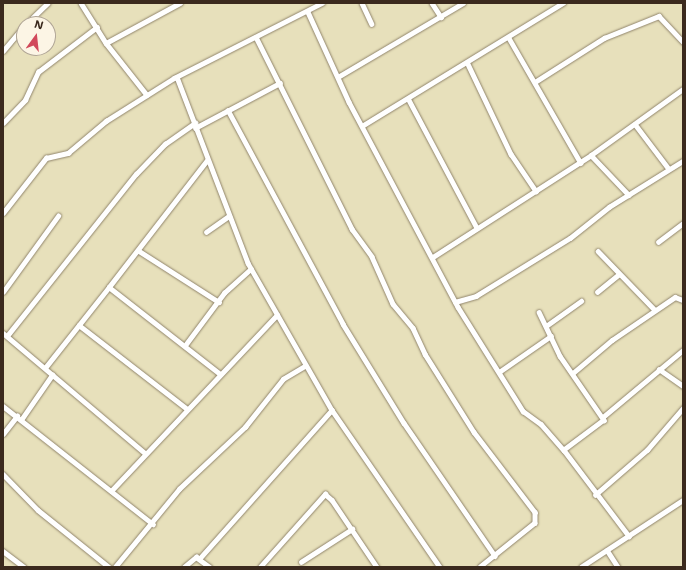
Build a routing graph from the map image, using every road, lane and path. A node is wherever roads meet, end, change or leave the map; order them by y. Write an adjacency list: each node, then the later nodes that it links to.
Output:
1 (48, 3): 10 (street)
2 (180, 3): 18 (street)
3 (322, 3): 9 (street)
4 (362, 3): 12 (street)
5 (432, 3): 11 (street)
6 (463, 3): 11 (street)
7 (562, 3): 16 (street)
8 (83, 4): 13 (street)
9 (308, 12): 15 (street); 22 (street)
10 (34, 16)
11 (441, 18): 22 (street)
12 (372, 24)
13 (97, 27): 18 (street); 29 (street)
14 (16, 36): 19 (street)
15 (256, 37): 21 (street); 24 (street)
16 (509, 38): 20 (street); 23 (street)
17 (683, 42): 23 (street)
18 (106, 43): 26 (street)
19 (3, 51)
20 (468, 64): 27 (street); 38 (street)
21 (177, 77): 26 (street); 31 (street)
22 (338, 77): 32 (street)
23 (535, 82): 36 (street)
24 (280, 83): 28 (street); 94 (street)
25 (683, 89): 30 (street)
26 (147, 95): 40 (street)
27 (409, 100): 32 (street); 44 (street)
28 (228, 110): 31 (street); 94 (street)
29 (3, 123)
30 (635, 124): 33 (street); 37 (street)
31 (195, 126): 34 (street); 64 (street)
32 (362, 126): 49 (street)
33 (592, 155): 36 (street); 39 (street)
34 (207, 160): 42 (street); 47 (street)
35 (683, 161): 37 (street)
36 (581, 163): 38 (street)
37 (669, 169): 39 (street)
38 (536, 191): 44 (street)
39 (629, 195): 58 (street)
40 (3, 213)
41 (58, 216): 53 (street)
42 (230, 216): 45 (street); 50 (street)
43 (683, 223): 46 (street)
44 (477, 228): 49 (street)
45 (206, 232)
46 (658, 242)
47 (139, 251): 52 (street); 57 (street)
48 (598, 251): 51 (street)
49 (433, 257): 58 (street)
50 (251, 269): 57 (street); 61 (street)
51 (619, 274): 54 (street); 59 (street)
52 (108, 287): 62 (street); 66 (street)
53 (3, 292)
54 (597, 292)
55 (683, 300): 59 (street)
56 (581, 301): 63 (street)
57 (219, 302): 66 (street)
58 (455, 302): 71 (street)
59 (655, 310): 73 (street)
60 (539, 312): 63 (street)
61 (277, 315): 68 (street); 72 (street)
62 (79, 325): 69 (street); 77 (street)
63 (546, 326): 65 (street)
64 (5, 334): 69 (street)
65 (551, 336): 71 (street); 73 (street)
66 (186, 344): 72 (street)
67 (683, 350): 70 (street)
68 (305, 366): 79 (street); 89 (street)
69 (45, 368): 74 (street)
70 (659, 369): 75 (street); 80 (street)
71 (499, 372): 83 (street)
72 (219, 373): 77 (street)
73 (572, 373): 80 (street)
74 (52, 375): 81 (street); 84 (street)
75 (683, 386)
76 (3, 406): 81 (street)
77 (186, 408): 84 (street)
78 (683, 408): 87 (street)
79 (332, 410): 95 (street); 104 (street)
80 (603, 417): 83 (street)
81 (19, 418): 82 (street); 86 (street)
82 (3, 434)
83 (564, 450): 87 (street)
84 (145, 453): 86 (street)
85 (3, 474): 98 (street)
86 (111, 491): 89 (street)
87 (595, 495): 91 (street)
88 (683, 500): 91 (street)
89 (153, 524): 99 (street)
90 (352, 528): 96 (street); 102 (street); 103 (street)
91 (629, 536): 92 (street)
92 (607, 550): 106 (street); 107 (street)
93 (3, 551): 97 (street)
94 (495, 556): 105 (street)
95 (200, 558): 100 (street); 101 (street)
96 (301, 562)
97 (24, 567)
98 (109, 567)
99 (115, 567)
100 (184, 567)
101 (210, 567)
102 (260, 567)
103 (377, 567)
104 (440, 567)
105 (480, 567)
106 (581, 567)
107 (618, 567)

